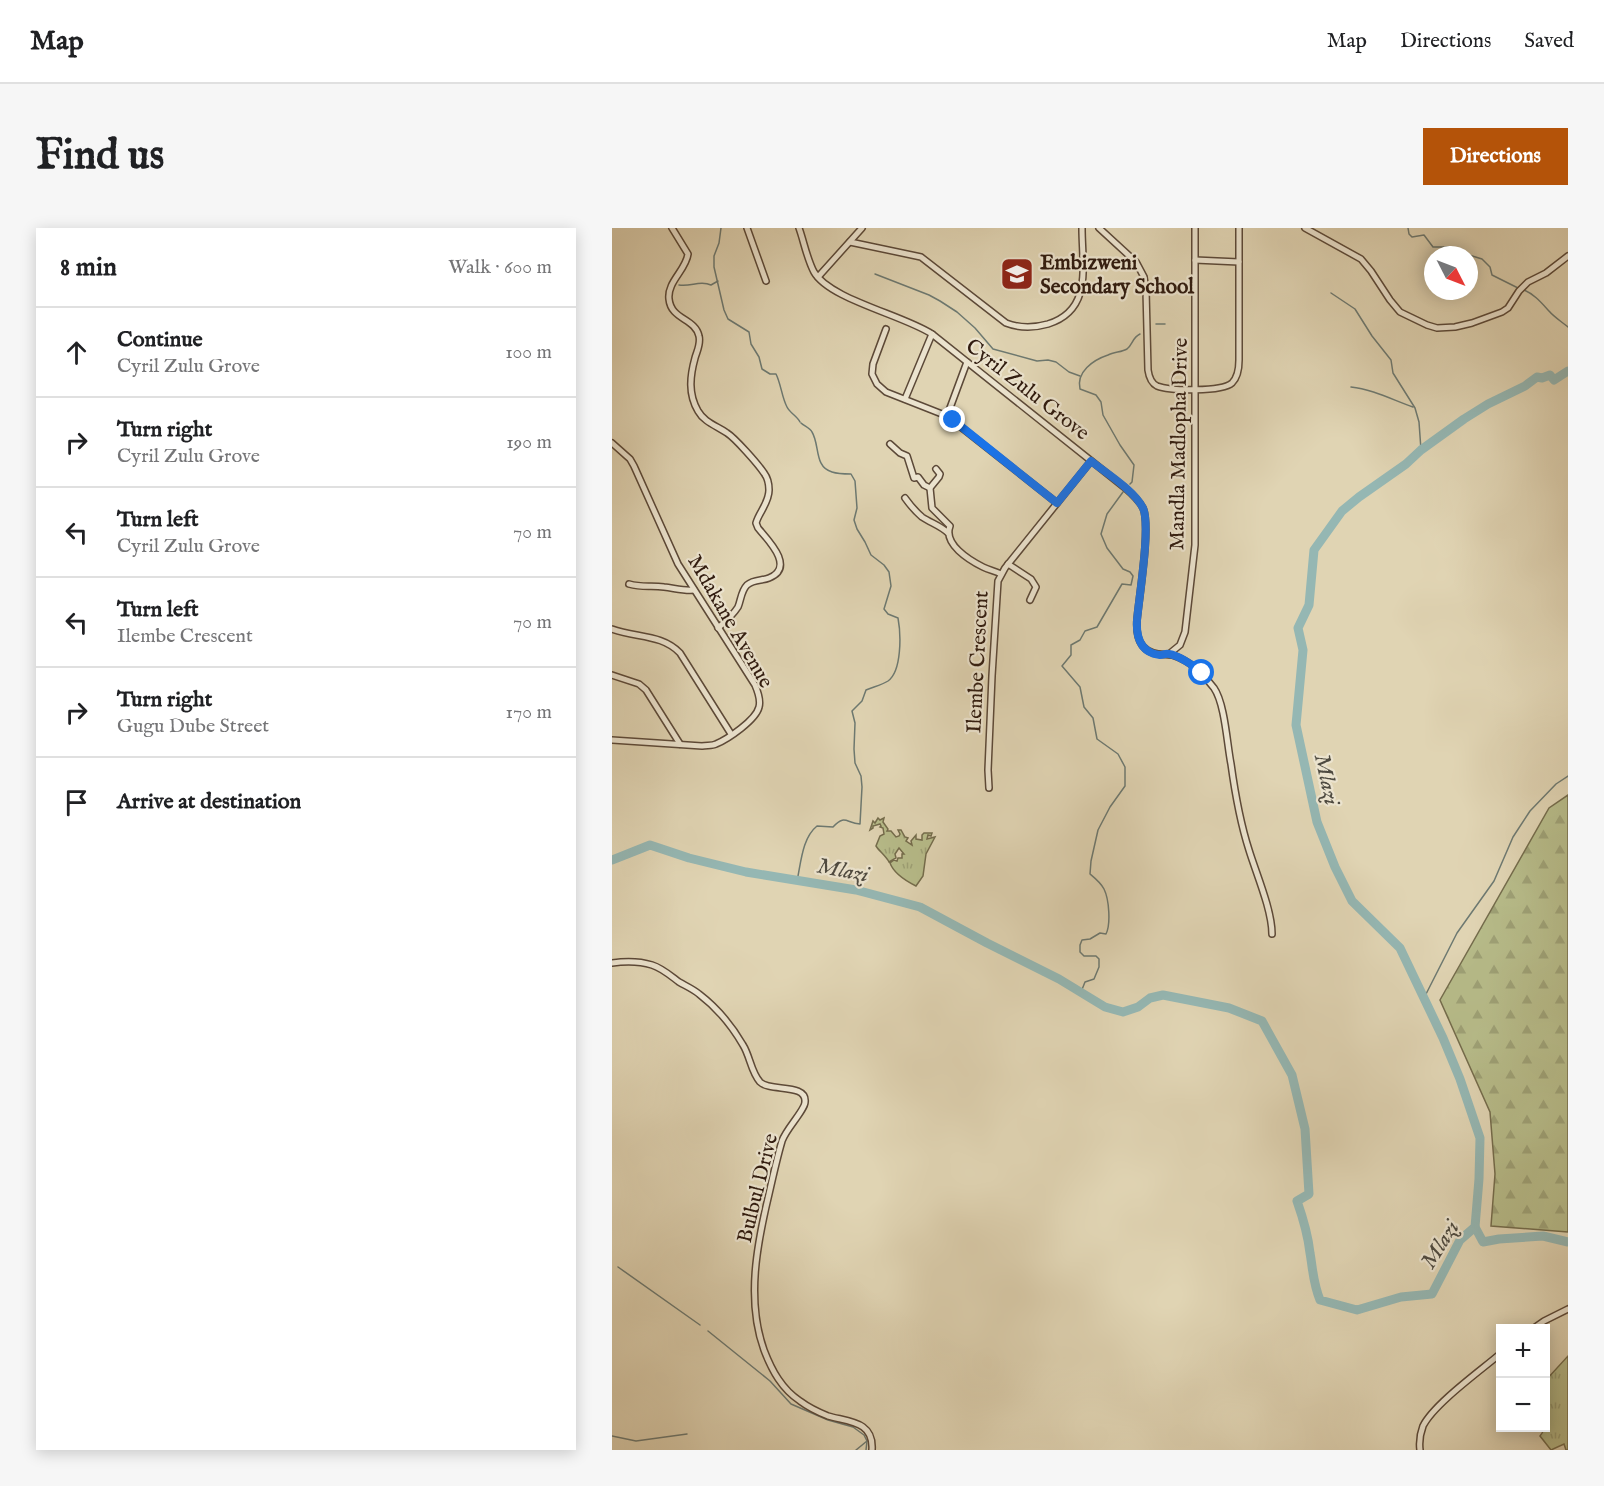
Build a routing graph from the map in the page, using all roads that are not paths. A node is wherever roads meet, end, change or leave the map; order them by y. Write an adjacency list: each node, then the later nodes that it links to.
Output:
1 (672, 228): 35 (street)
2 (747, 228): 15 (street)
3 (799, 228): 14 (street)
4 (862, 228): 10 (street)
5 (1082, 228): 10 (street)
6 (1099, 228): 19 (street)
7 (1195, 228): 12 (street, Mandla Madlopha Drive)
8 (1239, 228): 13 (street)
9 (1305, 228): 11 (street)
10 (850, 242): 14 (street)
11 (1568, 256)
12 (1195, 260): 13 (street); 19 (street, Mandla Madlopha Drive)
13 (1239, 262): 19 (street)
14 (818, 277): 17 (street, Cyril Zulu Grove)
15 (766, 281)
16 (886, 329): 20 (street)
17 (932, 334): 18 (street, Cyril Zulu Grove); 20 (street)
18 (967, 362): 21 (street); 24 (street, Cyril Zulu Grove)
19 (1196, 389): 37 (street, Mandla Madlopha Drive)
20 (905, 399): 21 (street)
21 (947, 416): 28 (street)
22 (612, 443): 33 (street, Mdakane Avenue)
23 (890, 444): 26 (street)
24 (1091, 461): 28 (street, Ilembe Crescent); 37 (street, Cyril Zulu Grove)
25 (936, 469): 26 (street)
26 (930, 488): 29 (street)
27 (905, 498): 29 (street)
28 (1057, 503): 30 (street, Ilembe Crescent)
29 (948, 533): 31 (street)
30 (1008, 564): 31 (street, Ilembe Crescent); 34 (street)
31 (1001, 574): 42 (street, Ilembe Crescent)
32 (629, 584): 33 (street)
33 (694, 590): 35 (street, Mdakane Avenue)
34 (1030, 600)
35 (718, 628): 39 (street, Mdakane Avenue)
36 (612, 629): 39 (street)
37 (1169, 654): 43 (street, Cyril Zulu Grove)
38 (612, 675): 41 (street)
39 (731, 734): 41 (street, Mdakane Avenue)
40 (612, 740): 41 (street, Mdakane Avenue)
41 (680, 744)
42 (989, 788)
43 (1272, 934)
44 (612, 963): 48 (street, Bulbul Drive)
45 (1568, 1309): 46 (street)
46 (1542, 1324)
47 (1496, 1357): 49 (street)
48 (872, 1450)
49 (1420, 1450)

